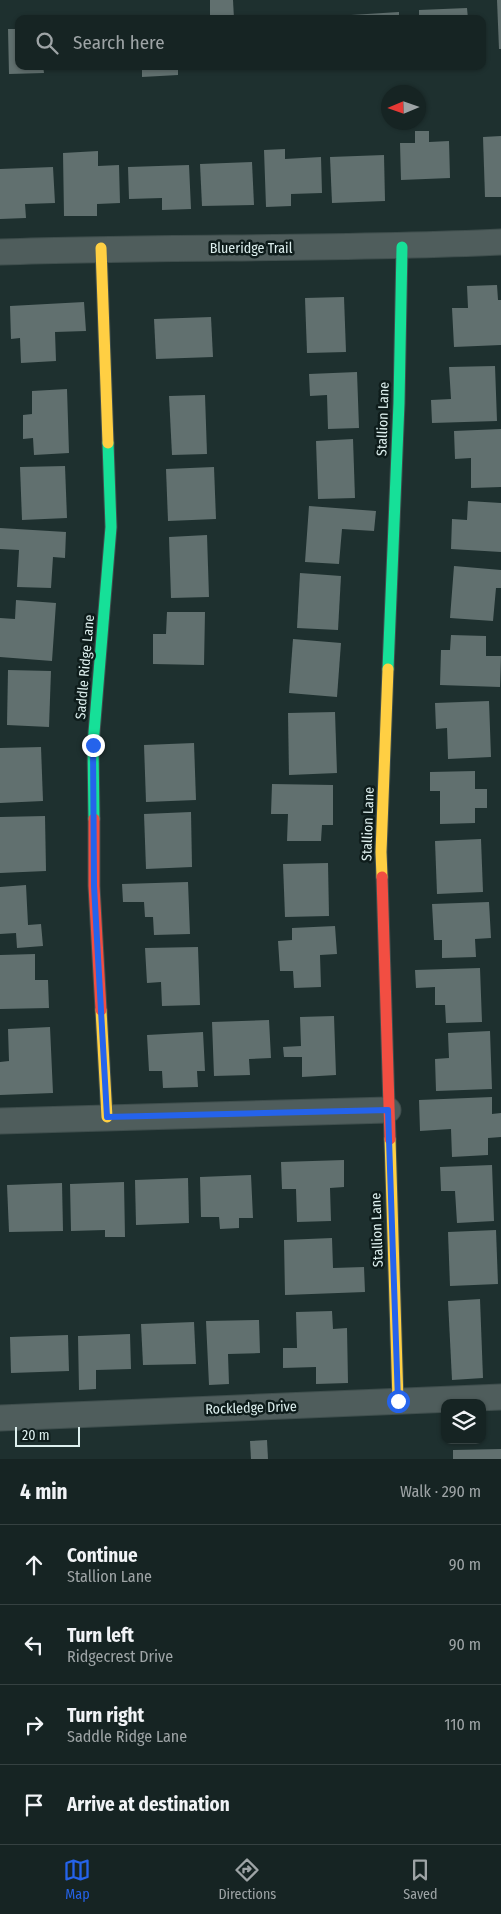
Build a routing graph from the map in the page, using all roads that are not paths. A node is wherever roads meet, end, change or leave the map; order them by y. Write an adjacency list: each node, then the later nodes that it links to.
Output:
1 (501, 242): 2 (street, Blueridge Trail)
2 (402, 247): 3 (street, Blueridge Trail); 5 (street, Stallion Lane)
3 (101, 248): 4 (street, Blueridge Trail); 6 (street, Saddle Ridge Lane)
4 (0, 252)
5 (388, 1110): 6 (street); 9 (street, Stallion Lane)
6 (107, 1117): 7 (street)
7 (0, 1121)
8 (501, 1397): 9 (street, Rockledge Drive)
9 (398, 1401): 10 (street, Rockledge Drive)
10 (0, 1418)

